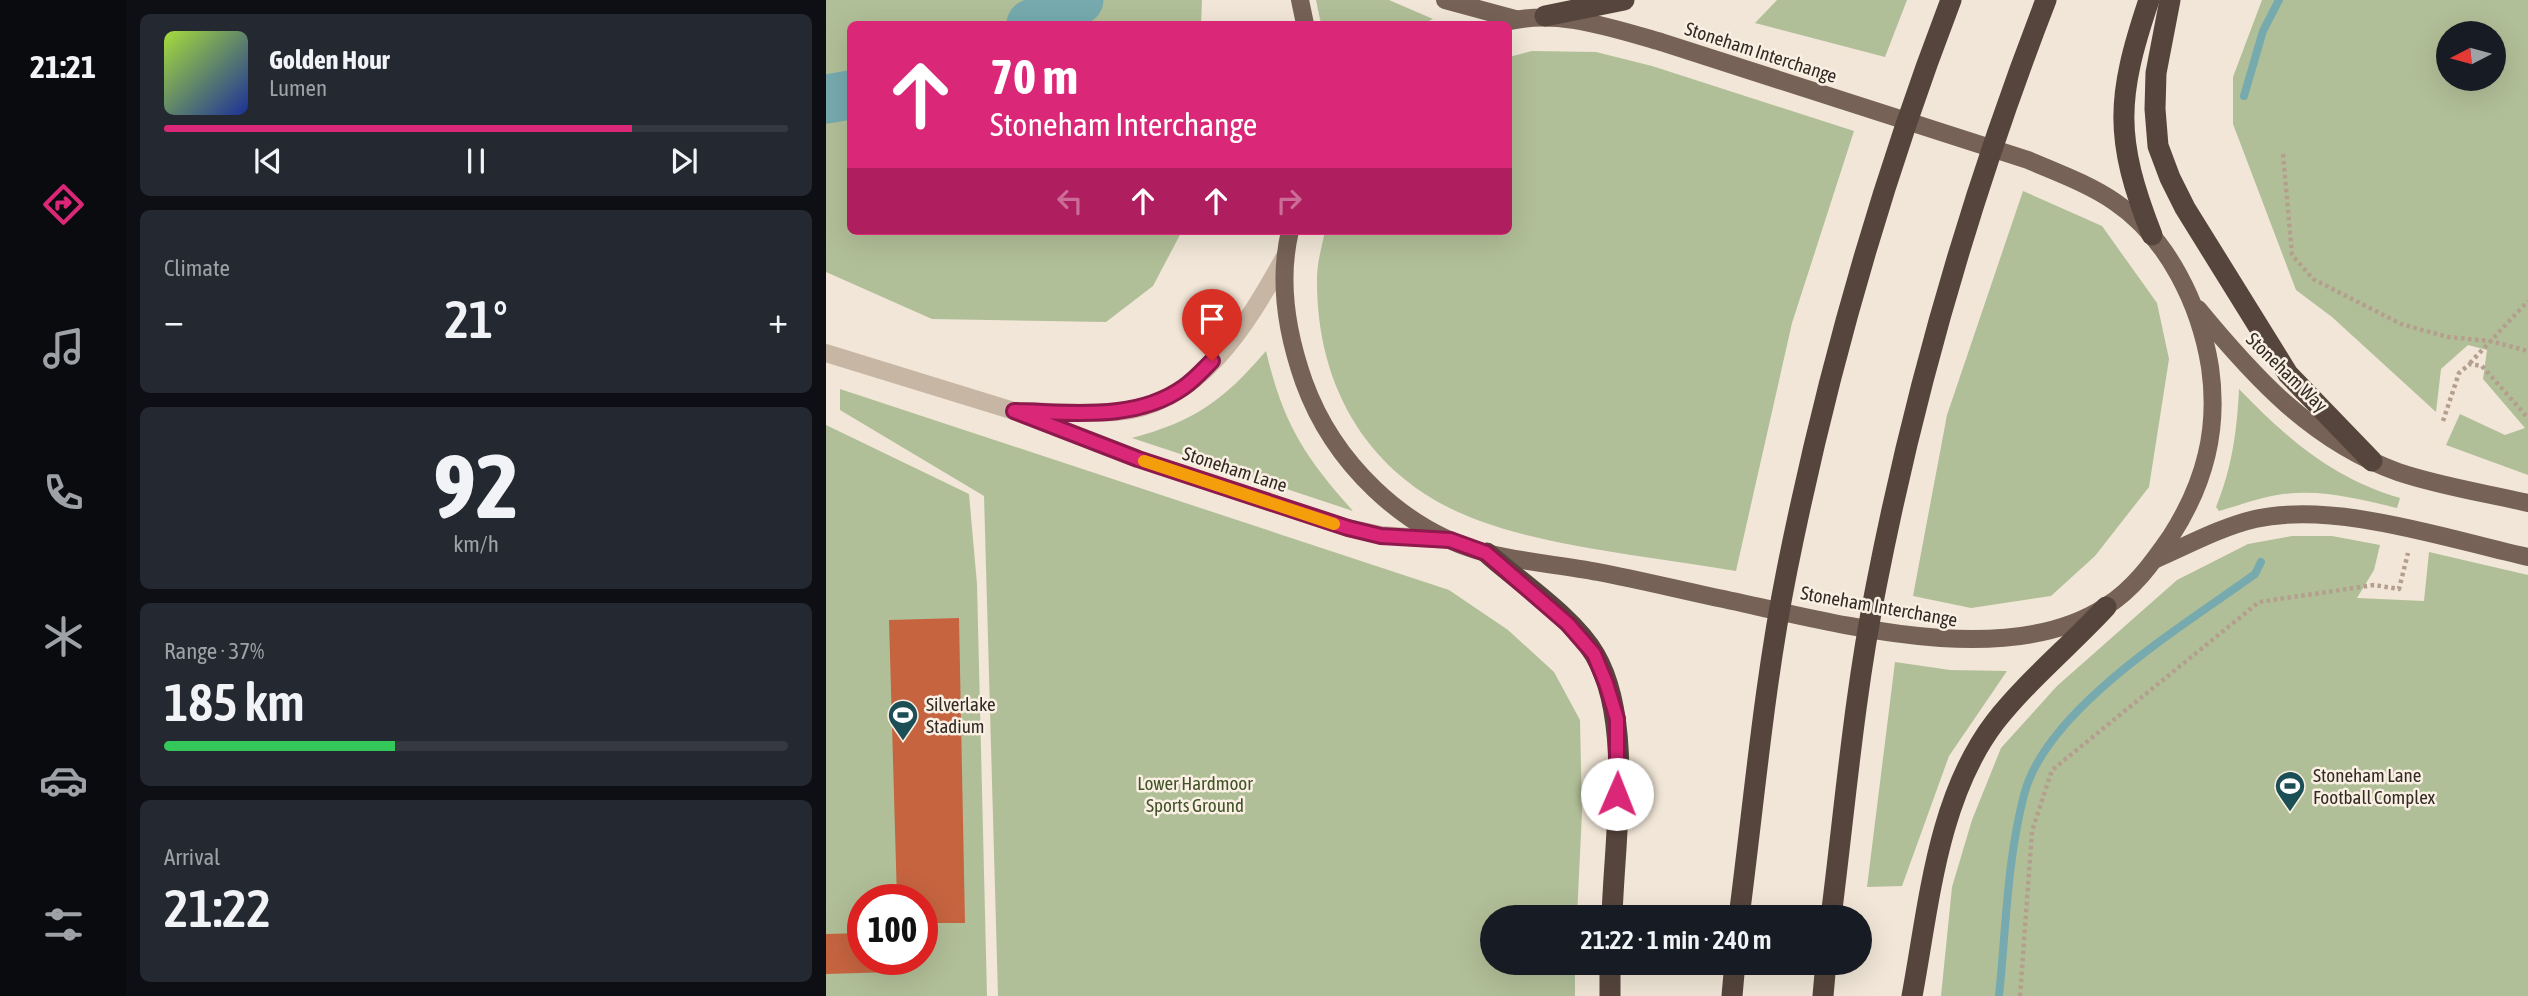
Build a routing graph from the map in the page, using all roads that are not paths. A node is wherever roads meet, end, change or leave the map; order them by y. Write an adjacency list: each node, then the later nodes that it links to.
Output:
1 (1300, 0): 9 (main road)
2 (1445, 0): 10 (main road)
3 (1624, 0): 8 (highway)
4 (1951, 0): 26 (highway)
5 (2046, 0): 27 (highway)
6 (2149, 0): 13 (highway)
7 (2170, 0): 18 (highway)
8 (1545, 16): 11 (main road, Stoneham Interchange); 13 (main road, Stoneham Interchange)
9 (1304, 21)
10 (1504, 21)
11 (1512, 21)
12 (1289, 235): 14 (main road, Stoneham Interchange)
13 (2152, 235): 15 (main road, Stoneham Interchange)
14 (1284, 258): 17 (street, Stoneham Lane); 20 (main road, Stoneham Interchange)
15 (2192, 301): 18 (main road, Stoneham Way); 23 (main road, Stoneham Interchange)
16 (826, 353): 17 (street, Stoneham Lane)
17 (1014, 411): 20 (street, Stoneham Lane)
18 (2372, 461): 19 (main road, Stoneham Way)
19 (2528, 503)
20 (1450, 540): 21 (main road, Stoneham Interchange)
21 (1486, 553): 24 (main road, Stoneham Interchange); 25 (highway)
22 (2528, 558): 23 (main road)
23 (2155, 560): 24 (main road, Stoneham Interchange)
24 (2106, 607): 34 (highway)
25 (1612, 905)
26 (1741, 905)
27 (1832, 905)
28 (1610, 975): 31 (highway)
29 (1734, 975): 32 (highway)
30 (1825, 975): 33 (highway)
31 (1610, 996)
32 (1732, 996)
33 (1823, 996)
34 (1912, 996)

